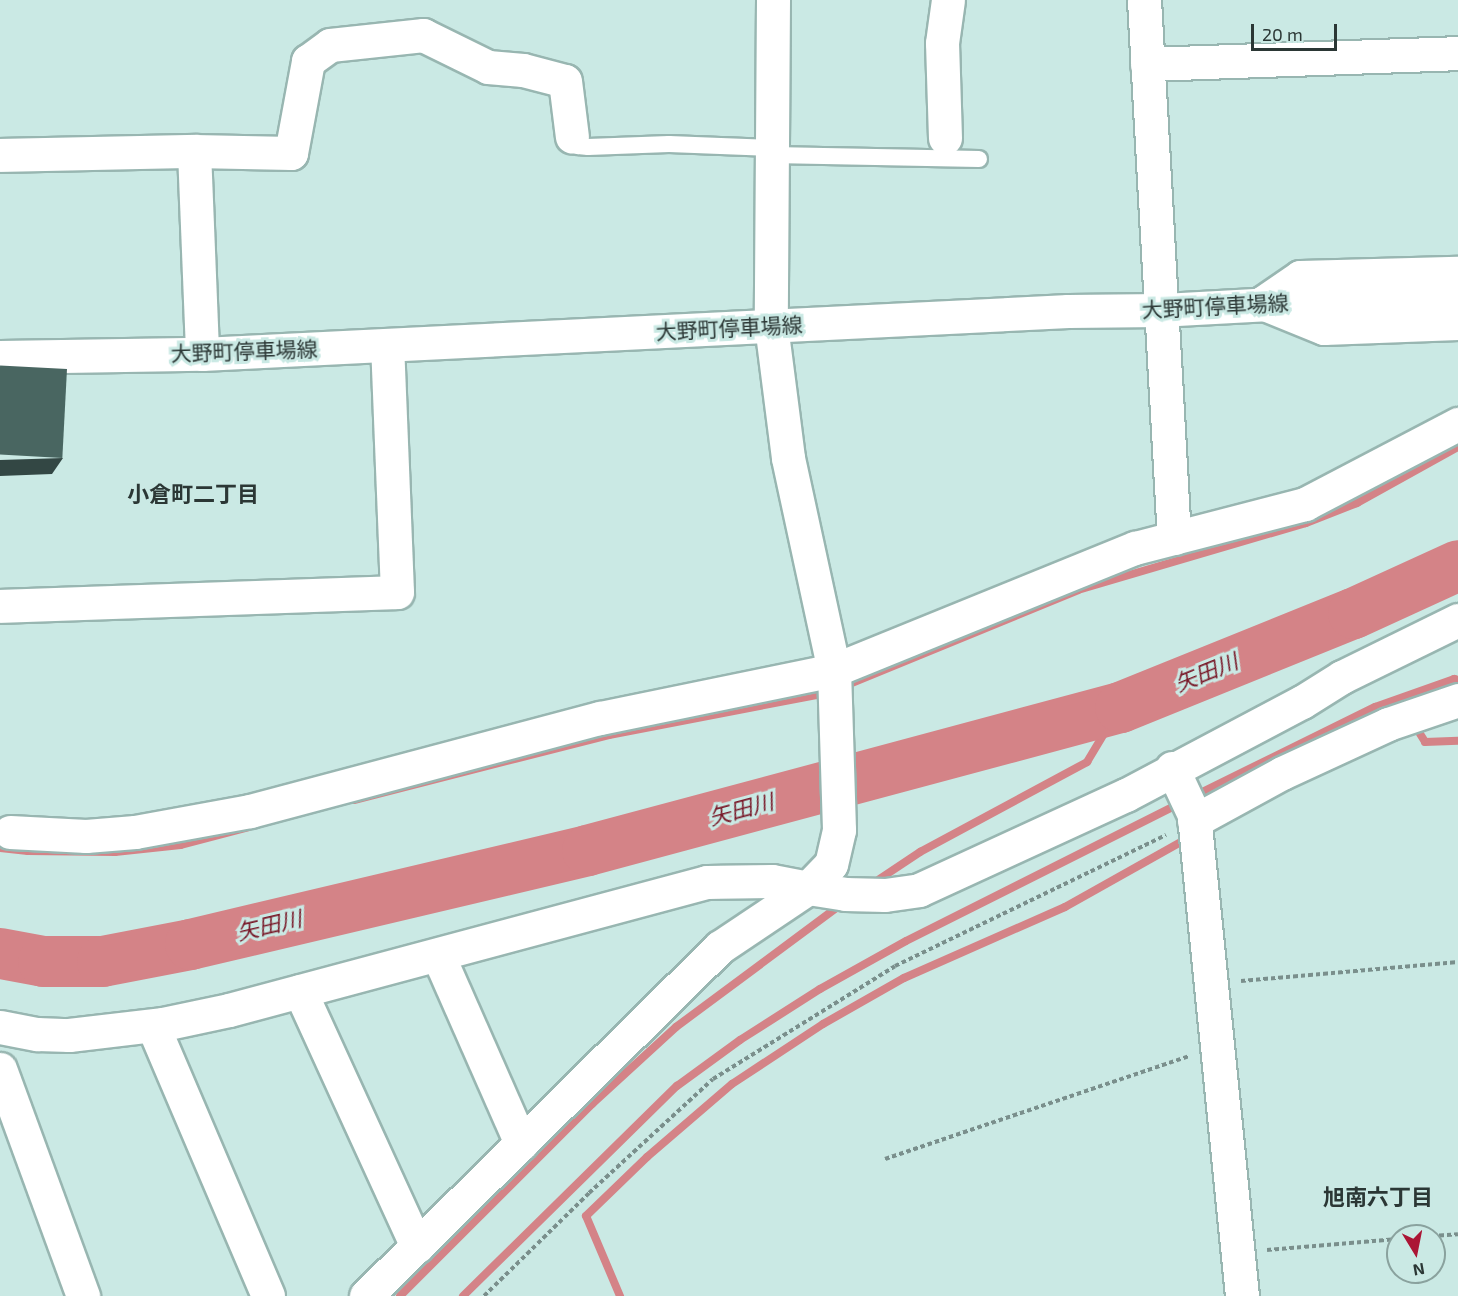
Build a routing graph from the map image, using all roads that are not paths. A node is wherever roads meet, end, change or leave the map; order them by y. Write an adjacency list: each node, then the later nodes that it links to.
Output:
1 (773, 0): 9 (street)
2 (948, 0): 7 (street)
3 (1144, 0): 5 (street)
4 (1458, 53): 5 (street)
5 (1147, 64): 15 (street)
6 (572, 137): 8 (street); 9 (lane)
7 (945, 138)
8 (194, 151): 10 (street); 19 (street)
9 (772, 152): 11 (lane); 17 (street)
10 (0, 155)
11 (979, 159)
12 (1458, 273): 14 (street)
13 (1458, 294): 14 (street, 大野町停車場線)
14 (1263, 303): 15 (street, 大野町停車場線); 16 (street)
15 (1161, 310): 17 (street, 大野町停車場線); 22 (street)
16 (1458, 323)
17 (771, 325): 18 (street, 大野町停車場線); 25 (street)
18 (387, 345): 19 (street, 大野町停車場線); 23 (street)
19 (202, 354): 20 (street, 大野町停車場線)
20 (0, 357)
21 (1458, 424): 22 (street)
22 (1174, 538): 25 (street)
23 (0, 606)
24 (1458, 621): 27 (street)
25 (833, 675): 29 (street); 30 (street)
26 (1458, 700): 28 (street)
27 (1175, 776): 28 (street); 30 (street)
28 (1194, 818): 41 (street)
29 (10, 832)
30 (808, 888): 31 (street); 36 (street)
31 (438, 955): 32 (street); 36 (street)
32 (300, 991): 33 (street); 37 (street)
33 (153, 1026): 34 (street); 39 (street)
34 (0, 1027)
35 (0, 1069): 38 (street)
36 (521, 1143): 37 (street)
37 (417, 1246): 40 (street)
38 (83, 1296)
39 (268, 1296)
40 (366, 1296)
41 (1242, 1296)

